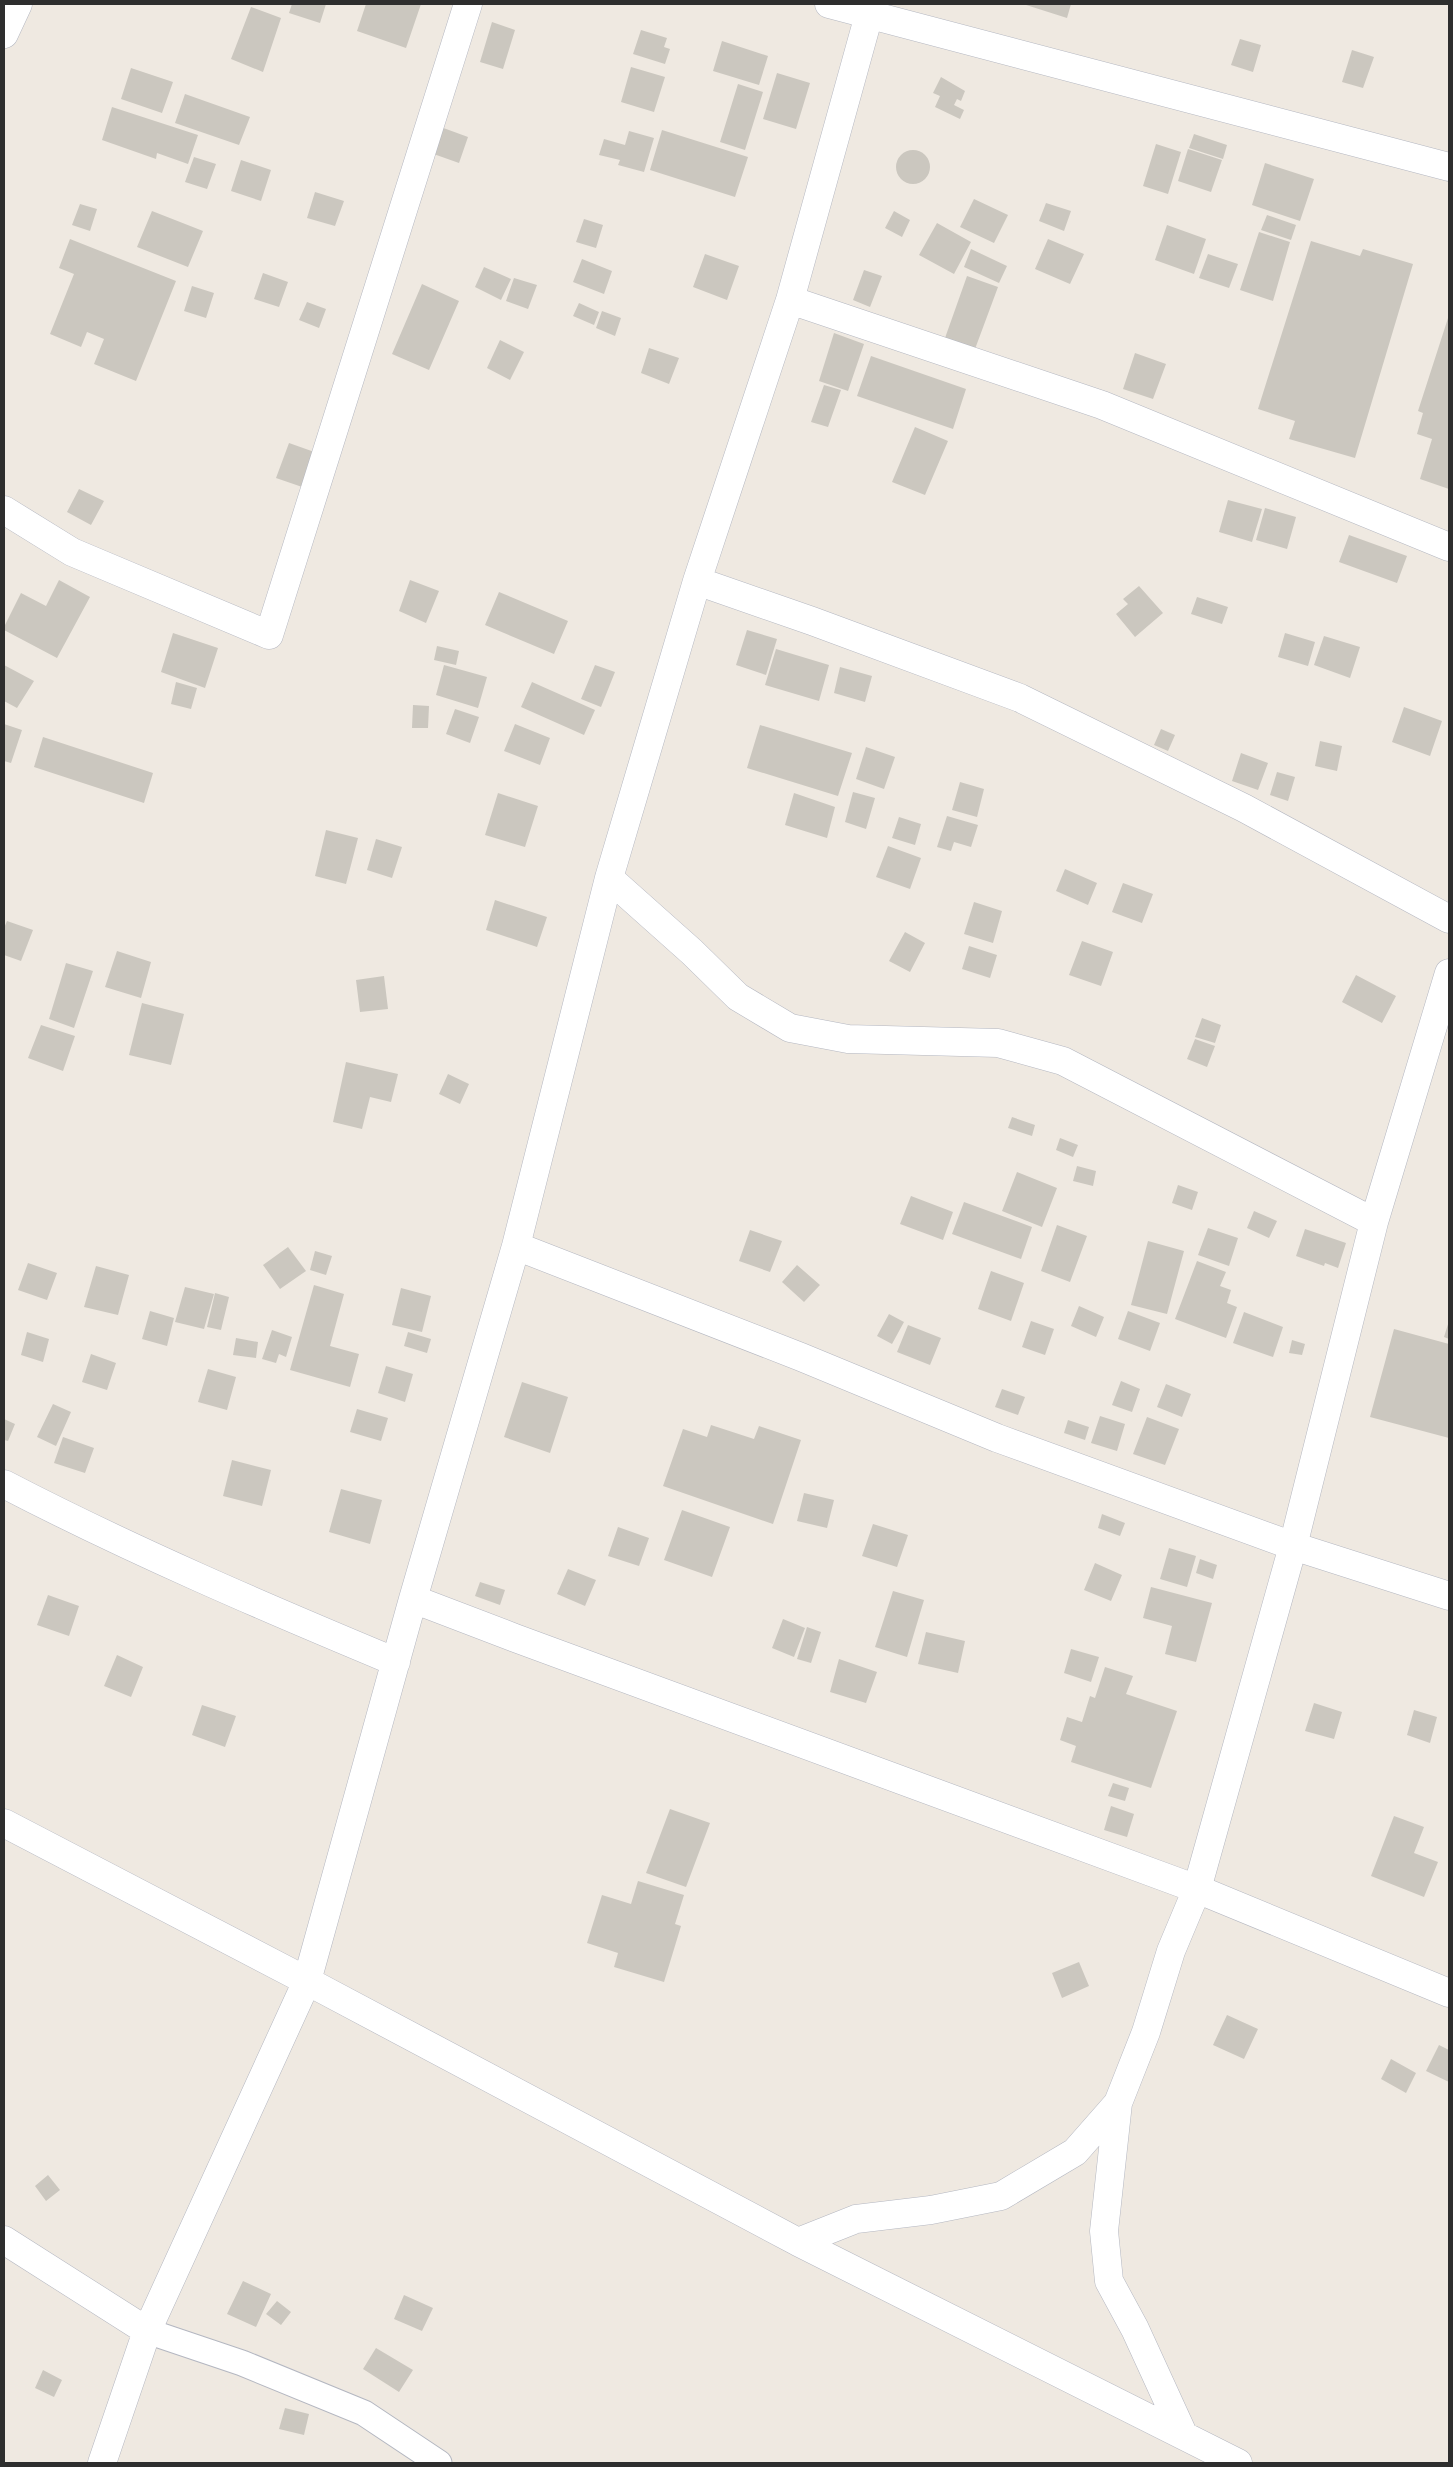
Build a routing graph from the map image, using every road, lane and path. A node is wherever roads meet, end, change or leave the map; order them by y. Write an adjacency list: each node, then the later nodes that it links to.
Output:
1 (18, 4): 5 (street)
2 (468, 4): 8 (street)
3 (829, 4): 4 (street)
4 (871, 10): 6 (street); 7 (street)
5 (4, 34)
6 (1449, 167)
7 (790, 300): 9 (street); 10 (street)
8 (4, 510)
9 (1449, 547)
10 (697, 581): 11 (street); 12 (street)
11 (609, 878): 14 (street); 15 (street)
12 (1449, 919)
13 (1449, 973): 14 (street)
14 (1374, 1222): 17 (street)
15 (516, 1246): 17 (street); 19 (street)
16 (4, 1484): 20 (street)
17 (1293, 1546): 18 (street); 22 (street)
18 (1449, 1596)
19 (413, 1598): 20 (street); 22 (street)
20 (396, 1662): 23 (street)
21 (4, 1823): 23 (street)
22 (1197, 1889): 24 (street); 25 (street)
23 (307, 1981): 27 (street); 28 (street)
24 (1449, 1993)
25 (1118, 2103): 27 (street); 29 (street)
26 (4, 2240): 28 (street)
27 (798, 2242): 29 (street)
28 (147, 2331): 30 (street); 31 (lane)
29 (1184, 2436): 32 (street)
30 (102, 2463)
31 (439, 2463)
32 (1238, 2463)

